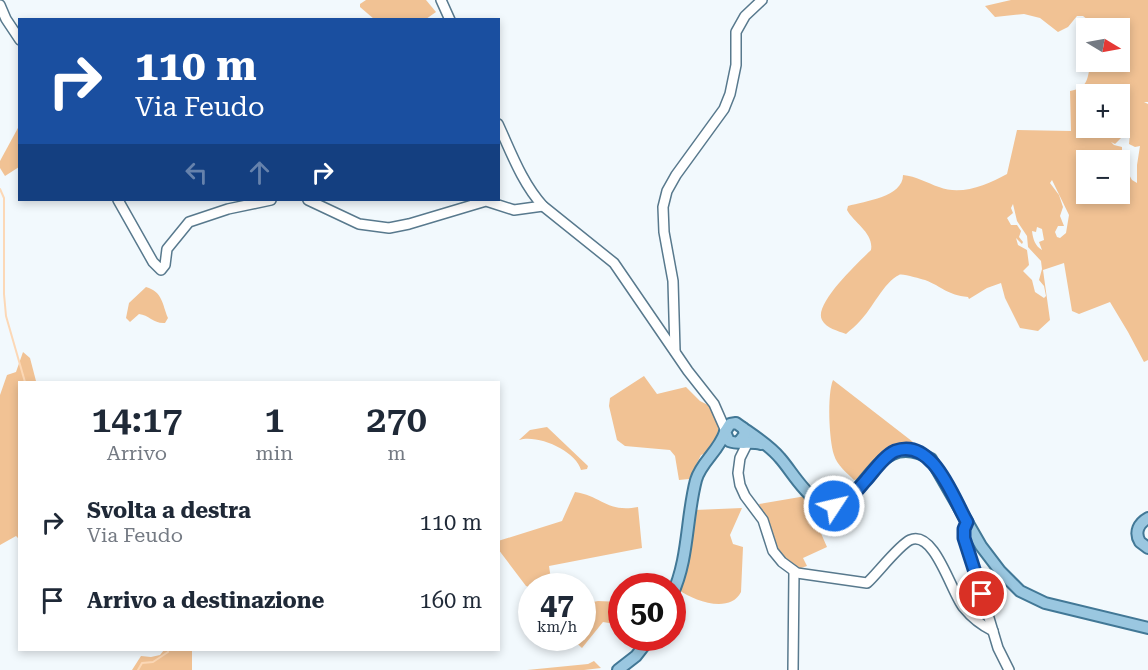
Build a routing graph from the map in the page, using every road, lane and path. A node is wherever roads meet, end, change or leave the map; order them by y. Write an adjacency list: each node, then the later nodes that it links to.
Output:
1 (441, 0): 4 (street)
2 (762, 0): 13 (street)
3 (0, 5): 5 (street)
4 (449, 18)
5 (18, 37)
6 (500, 128): 12 (street)
7 (119, 201): 8 (street)
8 (266, 201)
9 (310, 201): 11 (street)
10 (486, 201): 12 (street)
11 (486, 201)
12 (543, 206): 13 (street)
13 (675, 351): 14 (street)
14 (714, 404): 15 (street); 16 (street)
15 (740, 425): 16 (main road); 17 (main road); 18 (main road)
16 (725, 431): 17 (main road); 19 (main road)
17 (739, 442): 18 (main road); 19 (main road); 23 (street)
18 (767, 446): 21 (main road)
19 (711, 457): 24 (main road)
20 (1148, 518): 22 (main road)
21 (967, 522): 25 (main road); 26 (street)
22 (1148, 548)
23 (794, 572): 26 (street); 29 (street)
24 (680, 573)
25 (1148, 628)
26 (993, 632): 30 (street)
27 (640, 651): 28 (main road)
28 (618, 670)
29 (793, 670)
30 (1009, 670)

